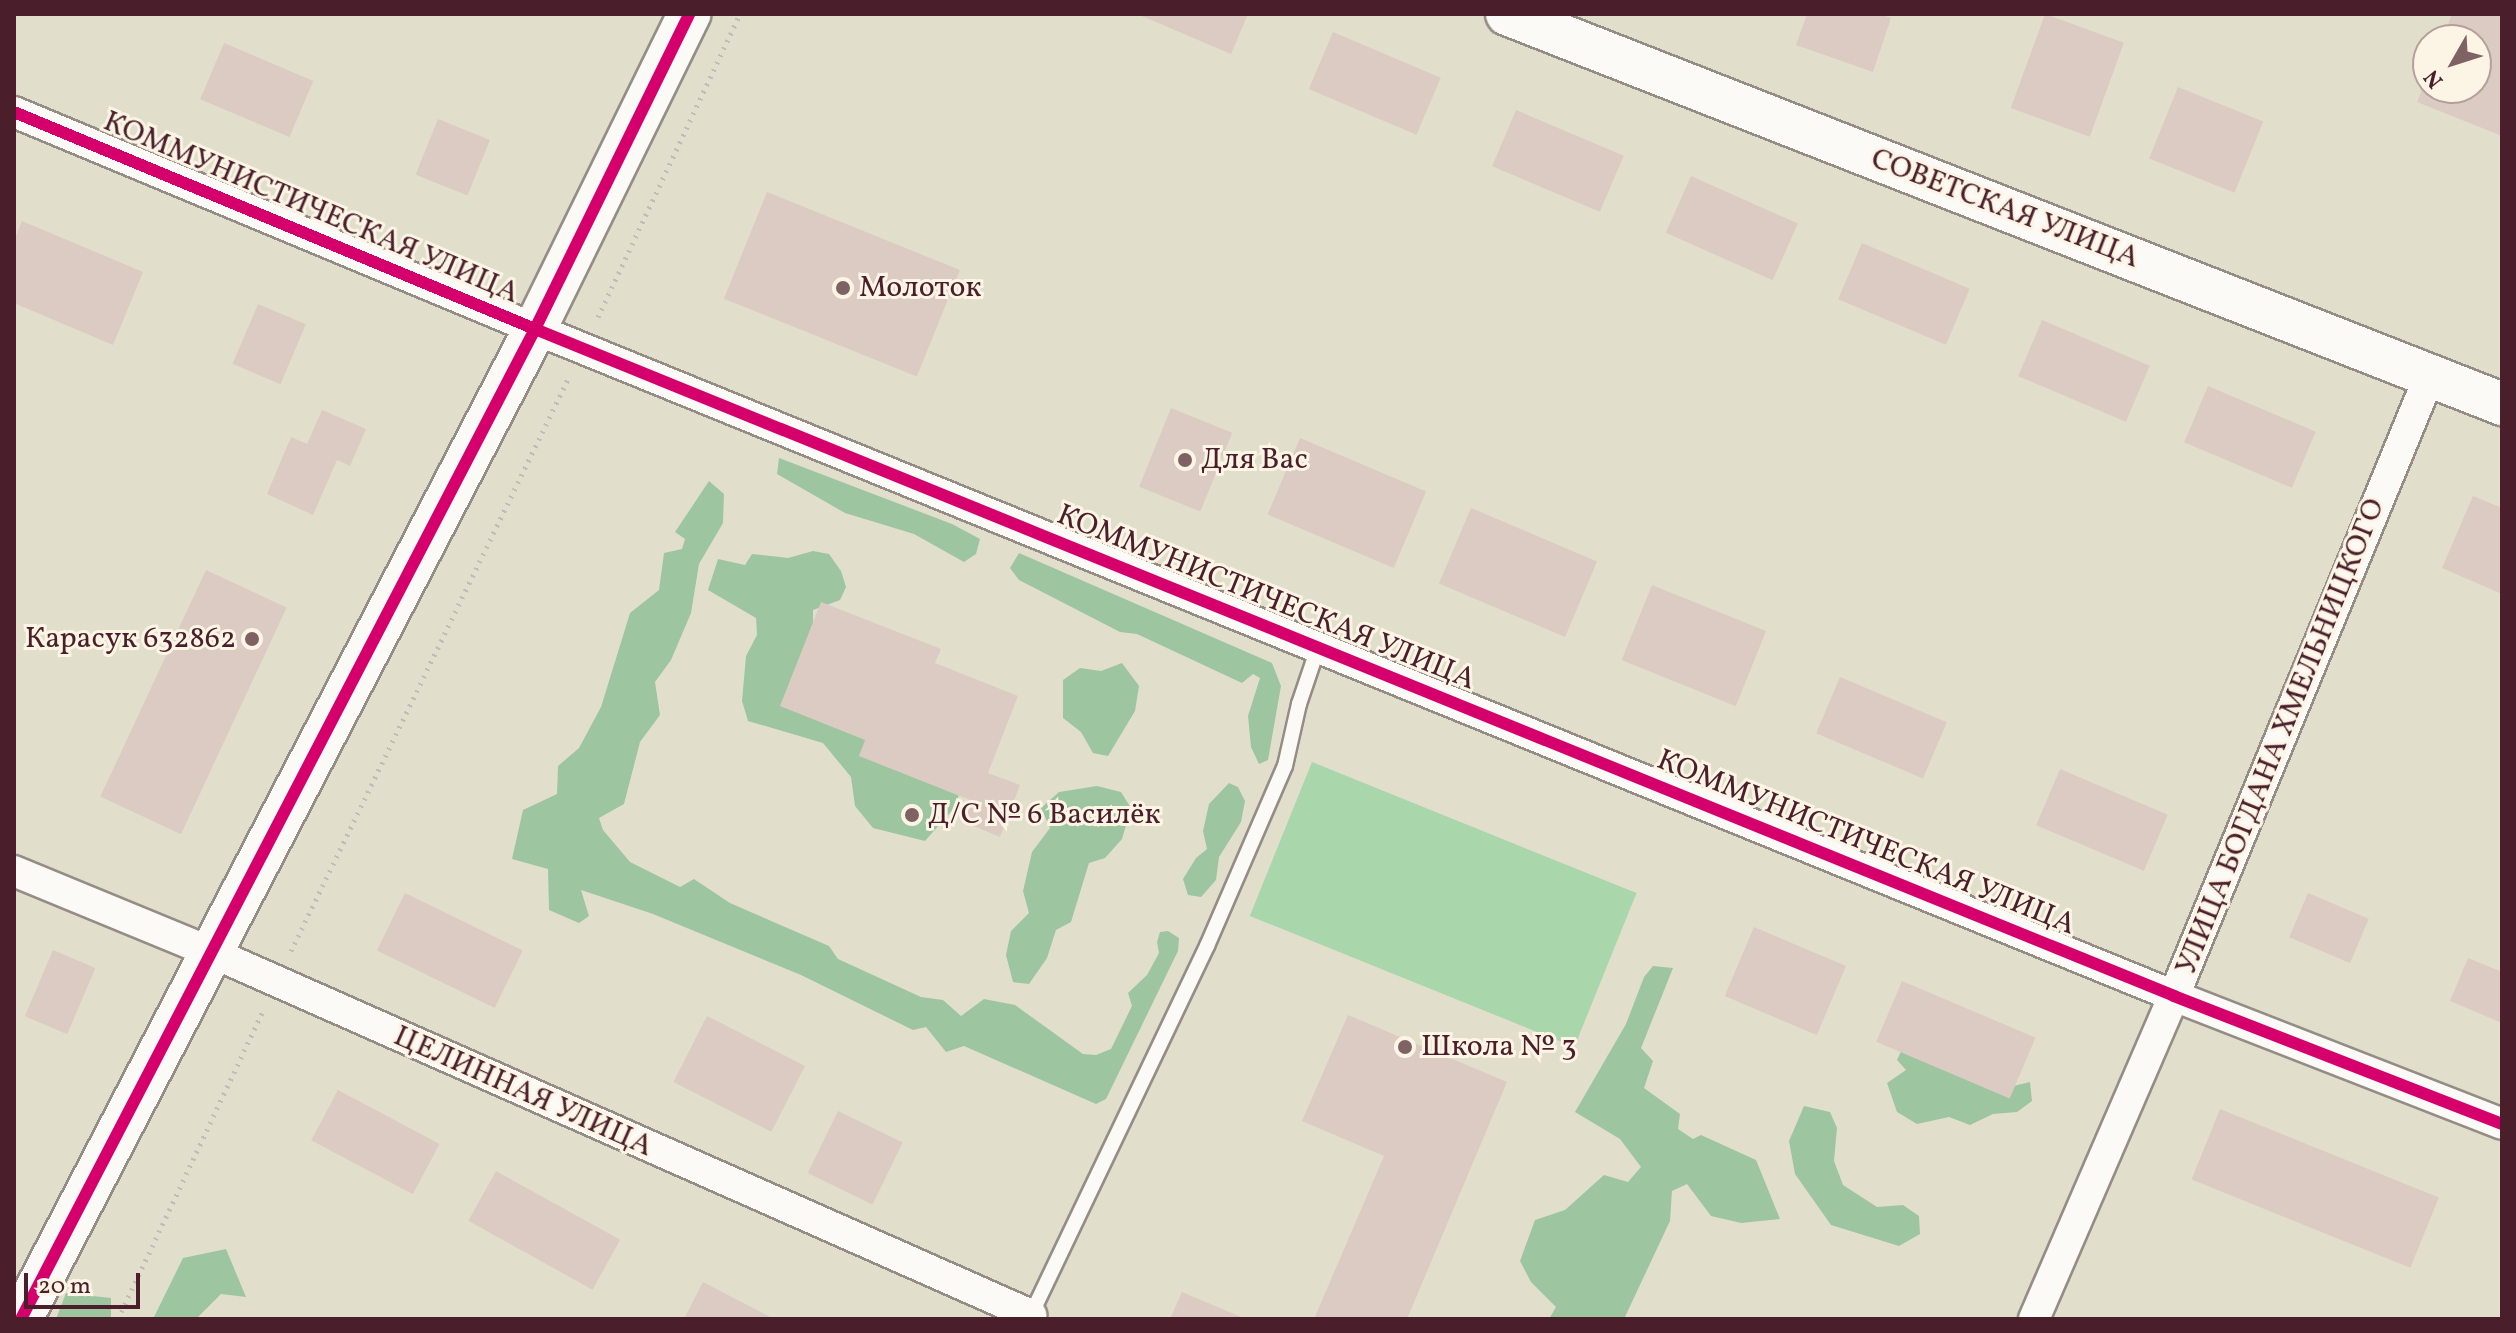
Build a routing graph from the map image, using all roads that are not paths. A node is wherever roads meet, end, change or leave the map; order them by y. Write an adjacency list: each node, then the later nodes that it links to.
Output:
1 (689, 14): 4 (street)
2 (1507, 14): 5 (street, СОВЕТСКАЯ УЛИЦА)
3 (14, 112): 4 (street, КОММУНИСТИЧЕСКАЯ УЛИЦА)
4 (535, 329): 7 (street, КОММУНИСТИЧЕСКАЯ УЛИЦА); 9 (street)
5 (2430, 375): 6 (street, СОВЕТСКАЯ УЛИЦА); 10 (street, УЛИЦА БОГДАНА ХМЕЛЬНИЦКОГО)
6 (2502, 404)
7 (1318, 648): 10 (street, КОММУНИСТИЧЕСКАЯ УЛИЦА); 12 (lane)
8 (14, 871): 9 (street, ЦЕЛИННАЯ УЛИЦА)
9 (213, 953): 12 (street, ЦЕЛИННАЯ УЛИЦА); 13 (street)
10 (2174, 996): 11 (street, КОММУНИСТИЧЕСКАЯ УЛИЦА); 14 (street, УЛИЦА БОГДАНА ХМЕЛЬНИЦКОГО)
11 (2502, 1124)
12 (1031, 1315)
13 (21, 1319)
14 (2034, 1319)

